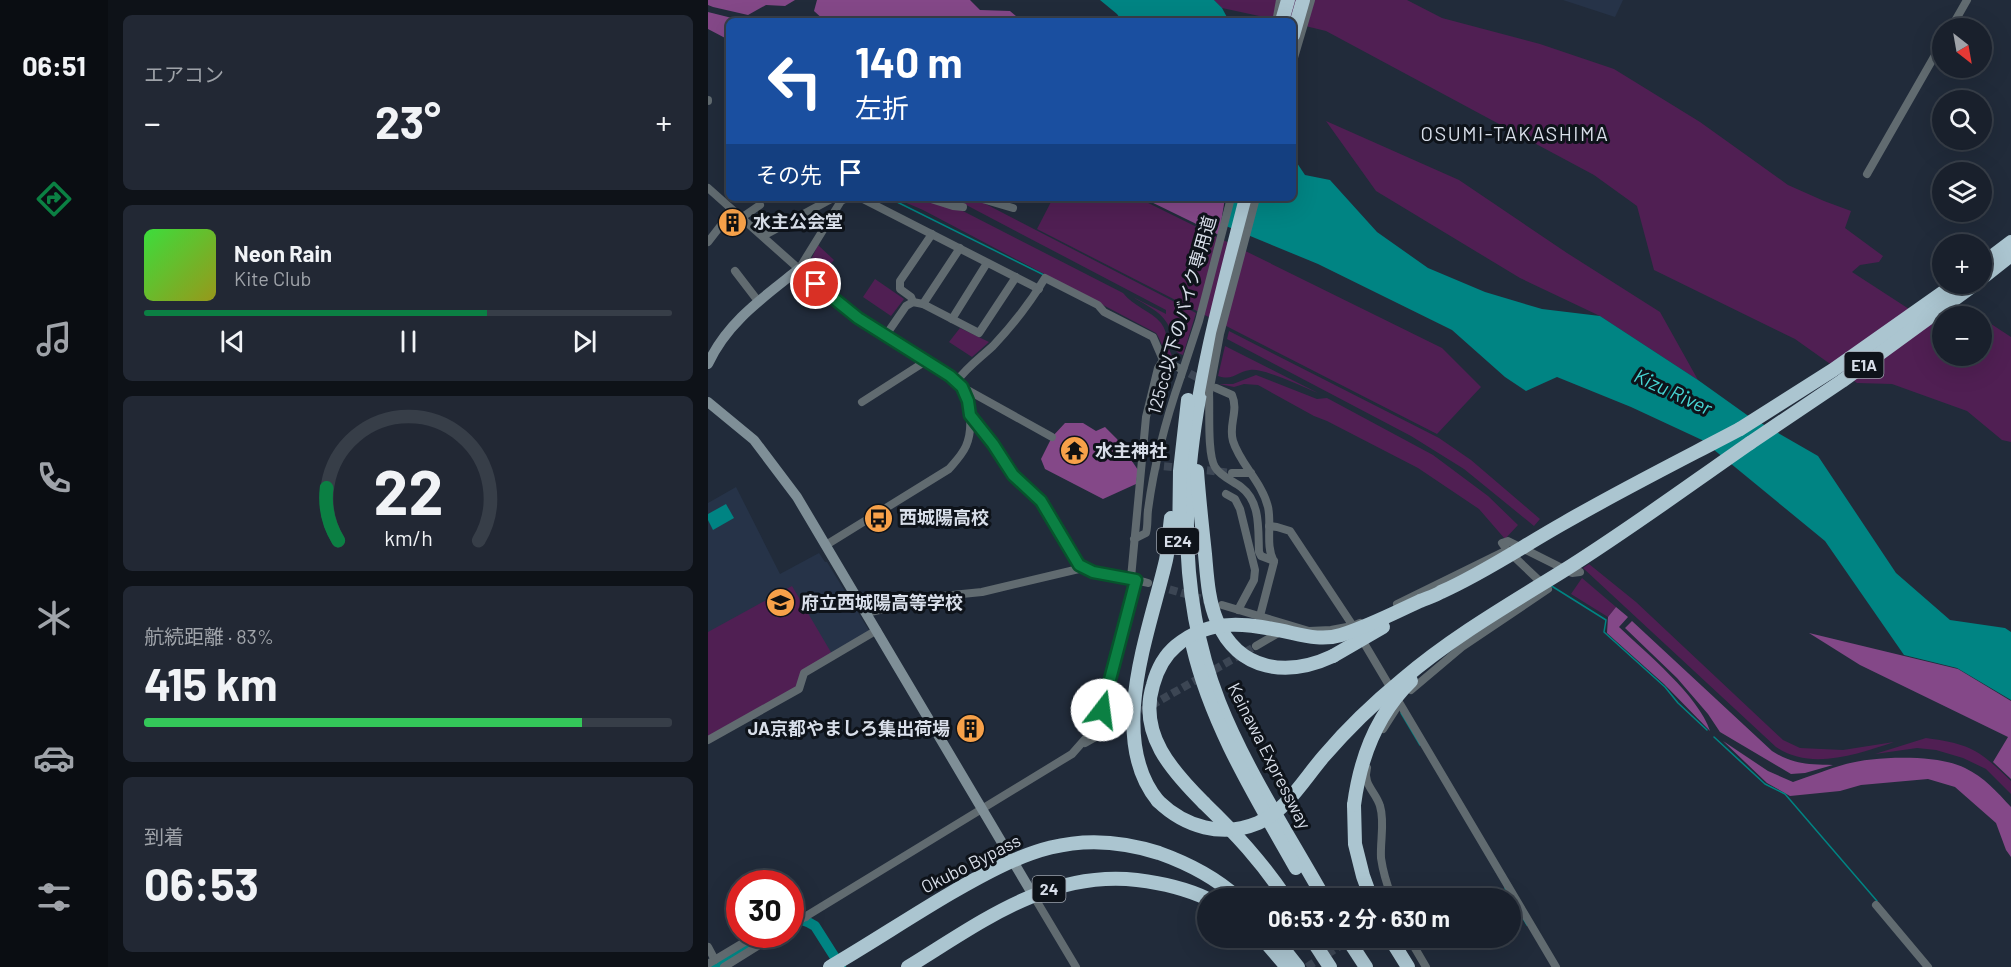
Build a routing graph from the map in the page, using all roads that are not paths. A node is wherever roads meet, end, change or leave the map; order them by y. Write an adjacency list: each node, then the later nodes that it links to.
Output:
1 (1280, 0): 7 (street)
2 (1286, 0): 8 (highway)
3 (1298, 0): 9 (highway)
4 (1303, 0): 11 (highway)
5 (1311, 0): 12 (street)
6 (1967, 0): 10 (street)
7 (1277, 18)
8 (1283, 18)
9 (1293, 18)
10 (1957, 18)
11 (1296, 24)
12 (1296, 51)
13 (1932, 60): 14 (street)
14 (1867, 174)
15 (708, 188): 28 (street)
16 (827, 201): 31 (street)
17 (841, 201): 38 (street)
18 (867, 201): 30 (street)
19 (937, 201): 26 (street)
20 (989, 201): 27 (street)
21 (1231, 201): 54 (street, 125cc以下のバイク専用道, bridge)
22 (1236, 201): 49 (highway, Keinawa Expressway / E24)
23 (1245, 201): 49 (highway, Keinawa Expressway / E24)
24 (1255, 201): 56 (street, bridge)
25 (760, 205): 29 (street)
26 (963, 207)
27 (1013, 208)
28 (732, 211): 29 (street); 32 (street)
29 (741, 218): 31 (street)
30 (932, 234): 34 (street); 46 (street)
31 (763, 236): 38 (street)
32 (708, 242)
33 (2011, 242): 36 (highway)
34 (960, 248): 37 (street); 47 (street)
35 (2011, 255): 40 (highway)
36 (1992, 256)
37 (987, 263): 41 (street); 48 (street)
38 (799, 269): 45 (main road); 50 (street)
39 (735, 271): 45 (street)
40 (1992, 271)
41 (1016, 278): 42 (street); 48 (street)
42 (1039, 289): 51 (street); 55 (street)
43 (1941, 294): 77 (highway, E1A, bridge)
44 (1961, 294): 76 (highway, E1A, bridge)
45 (758, 301): 53 (main road)
46 (913, 302): 47 (street); 50 (street)
47 (923, 304): 48 (street)
48 (952, 319)
49 (1208, 332): 56 (highway, Keinawa Expressway / E24); 60 (highway, Keinawa Expressway / E24)
50 (886, 335): 52 (street)
51 (1163, 360): 54 (street); 62 (street)
52 (926, 361): 55 (street); 58 (street)
53 (708, 364)
54 (1180, 372): 68 (street, 125cc以下のバイク専用道)
55 (959, 385): 59 (street); 61 (street)
56 (1208, 391): 65 (street); 71 (street); 77 (highway, bridge); 90 (highway, Keinawa Expressway / E24)
57 (708, 402): 69 (main road)
58 (862, 402)
59 (970, 415): 69 (street); 72 (street)
60 (1184, 430): 76 (highway, bridge); 90 (highway, Keinawa Expressway / E24)
61 (1052, 437)
62 (1142, 463): 63 (street); 68 (street)
63 (1152, 465)
64 (1232, 473): 65 (street)
65 (1251, 473): 67 (street)
66 (1226, 494): 79 (street)
67 (1269, 526): 71 (street); 83 (street)
68 (1134, 539): 74 (street)
69 (826, 545): 80 (main road)
70 (1506, 550): 73 (street); 83 (street); 86 (street)
71 (1274, 562): 81 (street)
72 (1083, 568): 74 (street); 80 (street)
73 (1580, 572)
74 (1134, 579): 75 (street); 89 (street)
75 (1148, 583)
76 (1529, 591): 98 (highway, bridge)
77 (1442, 592): 95 (highway, bridge)
78 (1222, 605): 79 (street)
79 (1238, 610): 81 (street)
80 (866, 613): 84 (main road)
81 (1260, 616): 82 (street)
82 (1292, 626): 83 (street); 85 (street)
83 (1353, 626): 86 (street)
84 (877, 630): 88 (street); 92 (main road)
85 (1256, 646)
86 (1399, 704): 99 (street); 126 (street)
87 (1099, 735): 89 (street)
88 (708, 740)
89 (1079, 746): 92 (street)
90 (1234, 746): 91 (highway, Keinawa Expressway / E24)
91 (1260, 795): 96 (highway, Keinawa Expressway / E24); 97 (highway, Keinawa Expressway / E24)
92 (982, 809): 93 (main road); 103 (street)
93 (1012, 859): 94 (highway, Okubo Bypass / 24); 100 (main road); 115 (highway, Okubo Bypass / 24)
94 (1226, 888)
95 (1279, 888)
96 (1308, 888)
97 (1318, 888)
98 (1367, 888)
99 (1389, 888)
100 (1033, 895): 101 (highway, 24); 117 (highway, 24); 118 (street)
101 (1197, 895)
102 (1876, 905): 127 (street)
103 (806, 917)
104 (708, 947): 114 (street)
105 (735, 948): 114 (street)
106 (755, 948): 116 (street)
107 (1271, 948): 119 (highway)
108 (1283, 948): 120 (highway)
109 (1318, 948): 121 (highway)
110 (1343, 948): 122 (highway)
111 (1354, 948): 123 (highway)
112 (1396, 948): 124 (highway)
113 (1415, 948): 125 (street)
114 (712, 962)
115 (835, 964)
116 (724, 967)
117 (908, 967)
118 (1077, 967)
119 (1287, 967)
120 (1298, 967)
121 (1330, 967)
122 (1355, 967)
123 (1366, 967)
124 (1408, 967)
125 (1426, 967)
126 (1556, 967)
127 (1928, 967)

